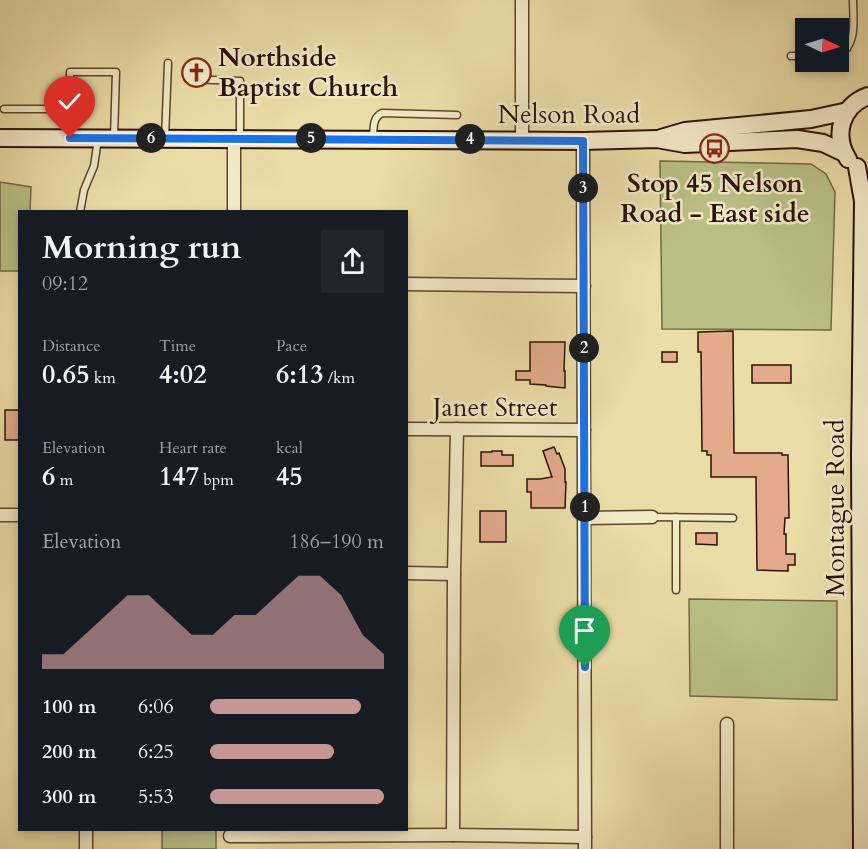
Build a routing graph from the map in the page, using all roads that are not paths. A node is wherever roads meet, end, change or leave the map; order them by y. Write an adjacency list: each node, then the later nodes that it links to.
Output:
1 (522, 0): 18 (street)
2 (853, 0): 3 (lane)
3 (849, 45)
4 (791, 56): 5 (lane)
5 (795, 56)
6 (168, 63): 15 (lane)
7 (188, 79): 16 (lane)
8 (861, 98): 19 (main road, Nelson Road); 21 (main road)
9 (4, 109): 10 (lane)
10 (70, 109): 13 (lane); 14 (lane)
11 (457, 115): 17 (lane)
12 (0, 138): 13 (main road, Nelson Road)
13 (70, 138): 14 (main road, Nelson Road)
14 (106, 138): 15 (main road, Nelson Road); 23 (lane)
15 (165, 138): 16 (main road, Nelson Road)
16 (237, 138): 17 (main road, Nelson Road); 24 (street)
17 (374, 139): 18 (main road, Nelson Road)
18 (522, 140): 20 (main road, Nelson Road)
19 (657, 140): 20 (main road, Nelson Road); 21 (main road, Nelson Road)
20 (583, 141): 26 (street)
21 (844, 153): 22 (main road)
22 (862, 170): 39 (main road, Montague Road)
23 (80, 210)
24 (234, 210)
25 (408, 284): 26 (street)
26 (584, 286): 29 (street)
27 (408, 429): 28 (street, Janet Street)
28 (457, 429): 29 (street, Janet Street); 37 (street)
29 (584, 429): 33 (street)
30 (0, 515): 31 (street)
31 (18, 515)
32 (652, 517): 33 (street); 34 (lane)
33 (585, 518): 44 (street)
34 (676, 518): 35 (lane); 38 (lane)
35 (733, 518)
36 (408, 573): 37 (street)
37 (454, 574): 43 (street)
38 (676, 590)
39 (865, 668): 48 (main road, Montague Road)
40 (727, 724): 47 (street)
41 (86, 831): 45 (street)
42 (230, 833): 43 (street); 46 (street)
43 (453, 835): 44 (street)
44 (585, 843)
45 (86, 849)
46 (230, 849)
47 (727, 849)
48 (862, 849)

